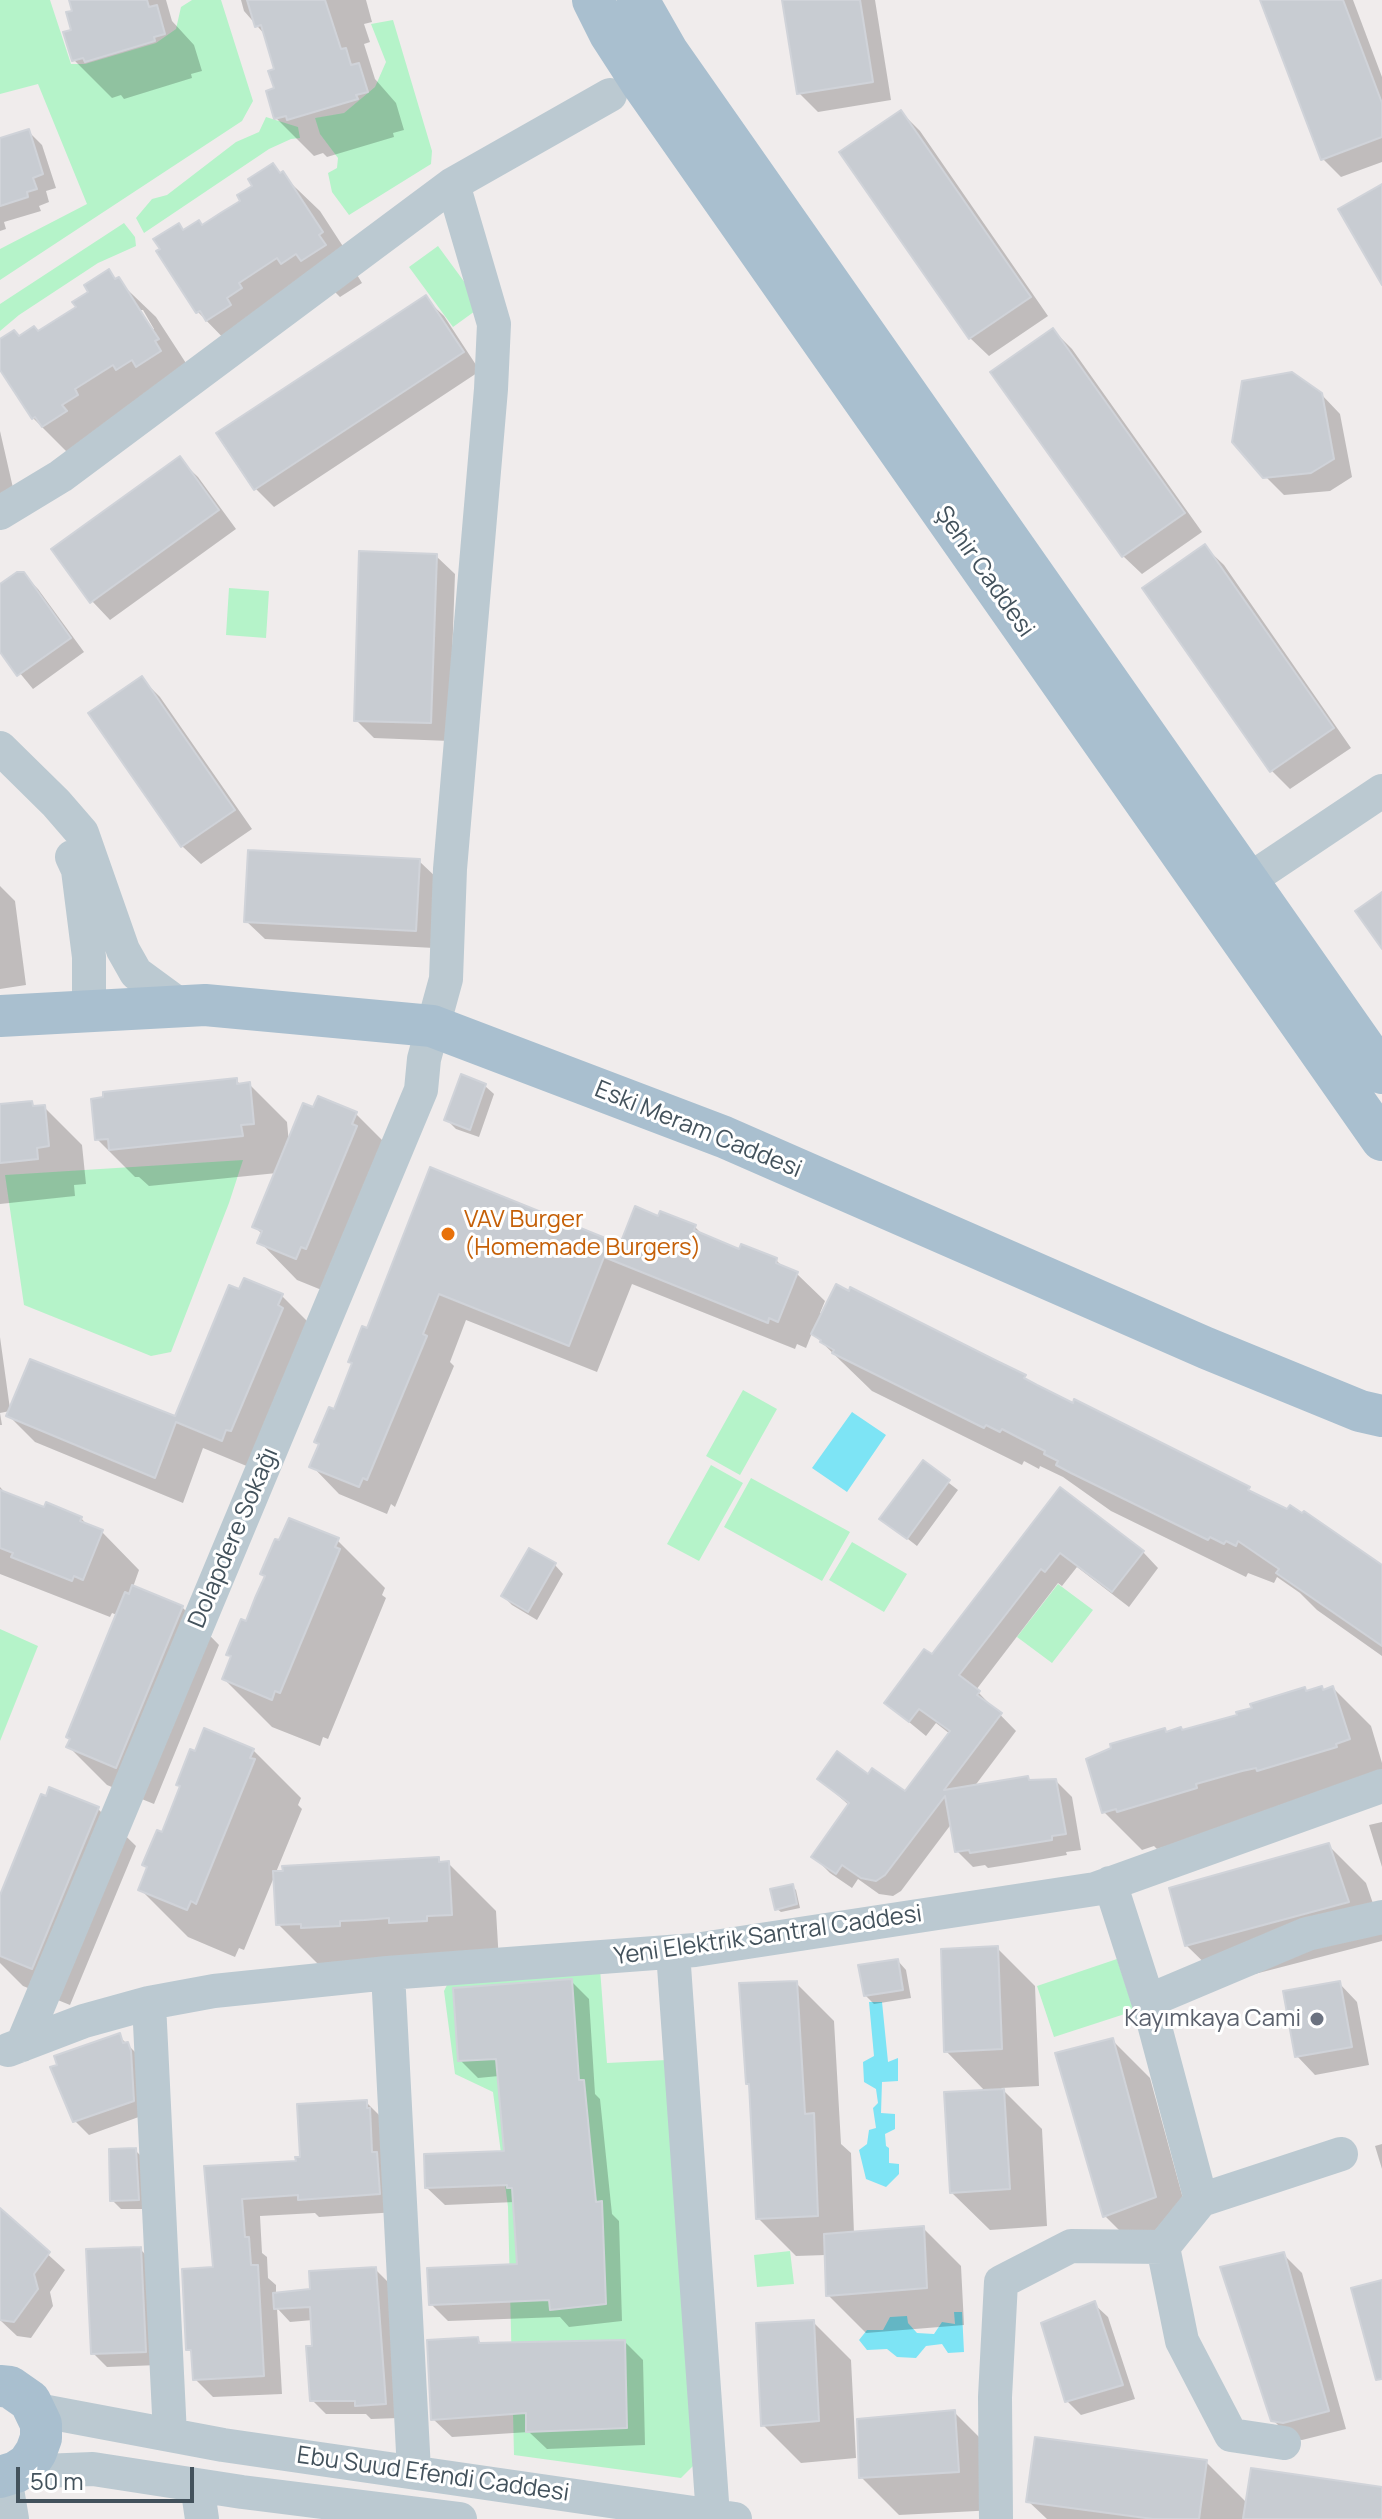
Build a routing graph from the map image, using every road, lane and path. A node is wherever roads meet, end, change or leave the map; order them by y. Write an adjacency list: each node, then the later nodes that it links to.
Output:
1 (593, 0): 15 (main road, Şehir Caddesi)
2 (638, 0): 9 (main road, Şehir Caddesi)
3 (610, 95): 4 (street)
4 (453, 184): 5 (street); 13 (street, Dolapdere Sokağı)
5 (0, 513)
6 (0, 748): 10 (street)
7 (0, 773): 11 (street)
8 (1382, 791): 9 (street)
9 (1249, 880): 14 (main road, Şehir Caddesi)
10 (181, 1006): 11 (main road, Eski Meram Caddesi); 13 (main road, Eski Meram Caddesi)
11 (89, 1011): 12 (main road, Eski Meram Caddesi)
12 (0, 1016)
13 (432, 1026): 16 (main road, Eski Meram Caddesi); 24 (street, Dolapdere Sokağı)
14 (1382, 1073)
15 (1382, 1140)
16 (1375, 1417)
17 (1382, 1786): 18 (street, Yeni Elektrik Santral Caddesi)
18 (1110, 1883): 20 (street, Yeni Elektrik Santral Caddesi); 22 (street)
19 (1382, 1917): 22 (street)
20 (673, 1952): 21 (street, Yeni Elektrik Santral Caddesi); 34 (street)
21 (388, 1973): 23 (street, Yeni Elektrik Santral Caddesi); 31 (street)
22 (1148, 2001): 26 (street)
23 (149, 2003): 24 (street, Yeni Elektrik Santral Caddesi); 29 (street)
24 (11, 2049)
25 (1341, 2154): 26 (street)
26 (1201, 2200): 27 (street)
27 (1163, 2247): 30 (street); 38 (street)
28 (12, 2391): 29 (street, Ebu Suud Efendi Caddesi); 32 (main road)
29 (170, 2435): 31 (street, Ebu Suud Efendi Caddesi)
30 (1284, 2443)
31 (414, 2471): 34 (street, Ebu Suud Efendi Caddesi)
32 (7, 2475): 33 (street, Ebu Suud Efendi Caddesi); 35 (street)
33 (197, 2485): 36 (street); 37 (street, Ebu Suud Efendi Caddesi)
34 (724, 2518)
35 (12, 2519)
36 (202, 2519)
37 (460, 2519)
38 (996, 2519)

